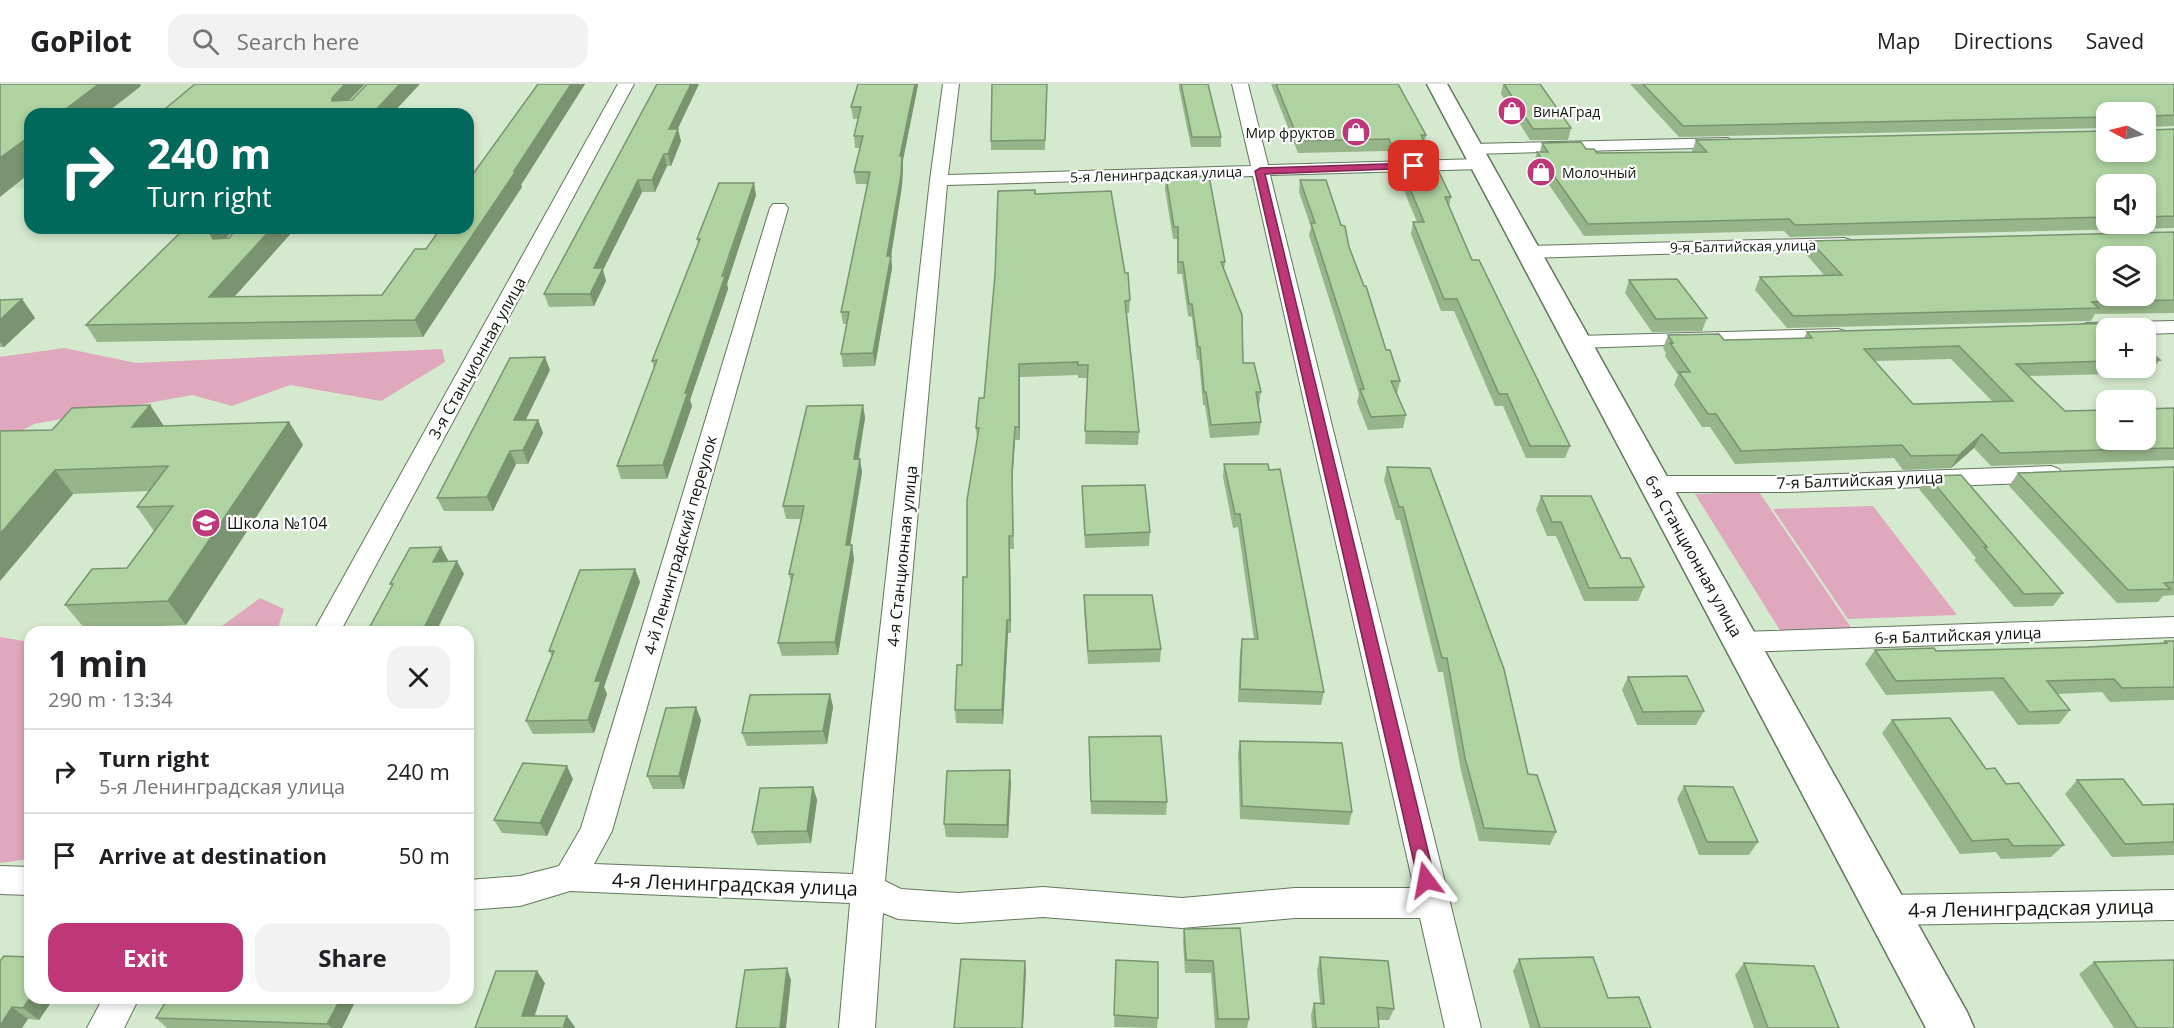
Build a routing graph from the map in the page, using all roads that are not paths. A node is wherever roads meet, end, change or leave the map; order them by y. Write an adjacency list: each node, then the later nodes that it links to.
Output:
1 (626, 84): 18 (street, 3-я Станционная улица)
2 (951, 84): 8 (street, 4-я Станционная улица)
3 (1240, 84): 7 (street)
4 (1437, 84): 6 (main road, 6-я Станционная улица)
5 (1740, 143): 6 (street, 5-я Ленинградская улица)
6 (1476, 156): 7 (street, 5-я Ленинградская улица); 11 (main road, 6-я Станционная улица)
7 (1260, 171): 8 (street, 5-я Ленинградская улица); 26 (street)
8 (939, 180): 24 (street, 4-я Станционная улица)
9 (779, 208): 21 (street, 4-й Ленинградский переулок)
10 (1866, 243): 11 (street, 9-я Балтийская улица)
11 (1528, 252): 15 (main road, 6-я Станционная улица)
12 (2174, 327): 13 (street)
13 (2066, 330)
14 (1862, 335): 15 (street)
15 (1577, 342): 17 (main road, 6-я Станционная улица)
16 (2069, 473): 17 (street, 7-я Балтийская улица)
17 (1654, 484): 20 (main road, 6-я Станционная улица)
18 (329, 626)
19 (2174, 627): 20 (street, 6-я Балтийская улица)
20 (1741, 642): 28 (main road, 6-я Станционная улица)
21 (570, 877): 24 (street, 4-я Ленинградская улица); 25 (street, 4-я Ленинградская улица)
22 (0, 880): 23 (street)
23 (24, 880)
24 (868, 889): 26 (street, 4-я Ленинградская улица); 31 (street, 4-я Станционная улица)
25 (474, 895)
26 (1432, 903): 32 (street)
27 (2174, 905): 28 (street, 4-я Ленинградская улица)
28 (1887, 910): 33 (main road, 6-я Станционная улица)
29 (119, 1004): 30 (street)
30 (105, 1028)
31 (857, 1028)
32 (1463, 1028)
33 (1951, 1028)

